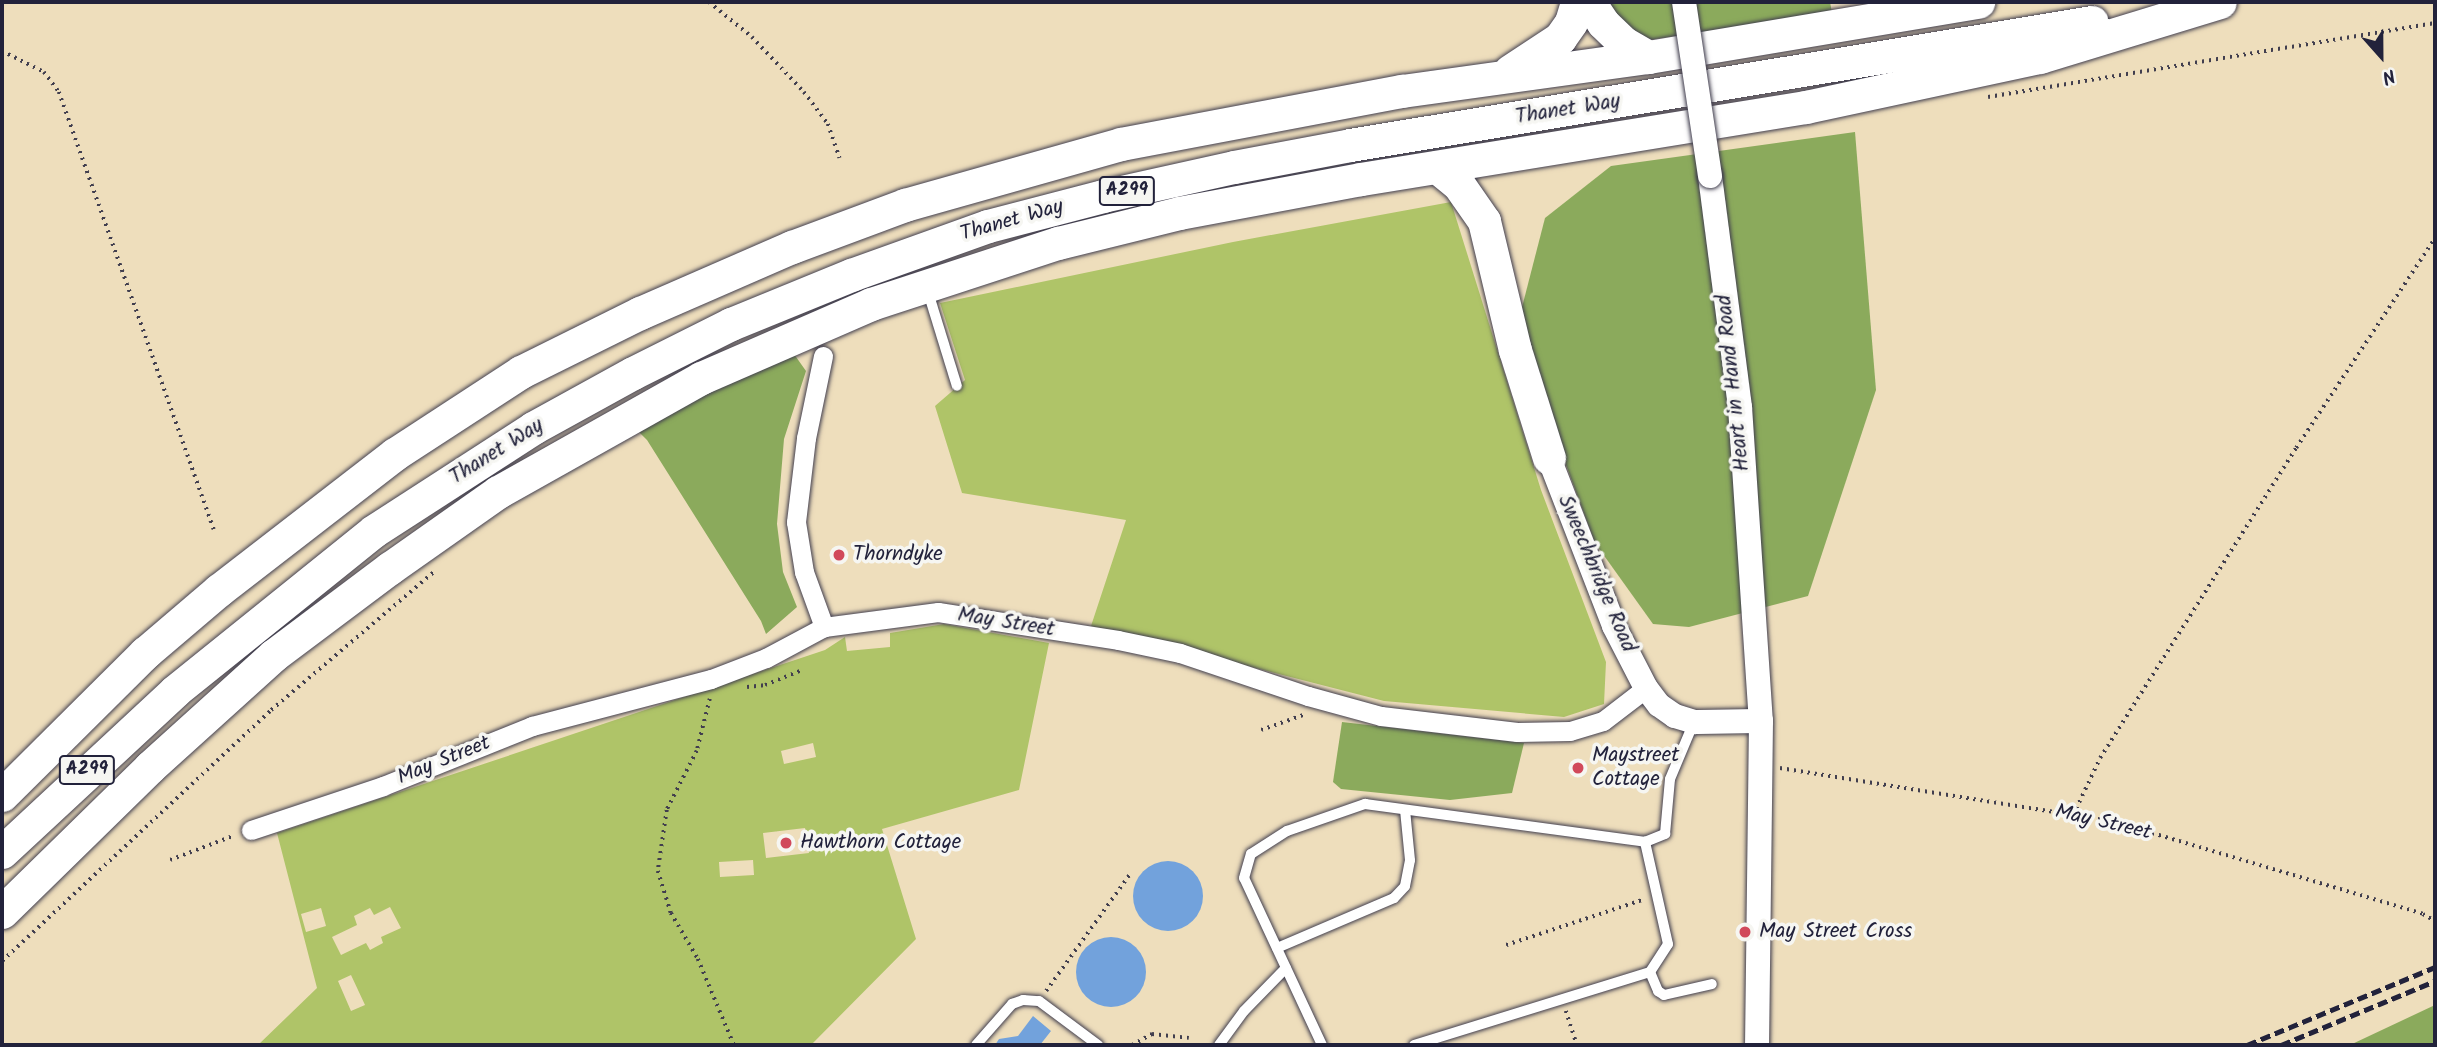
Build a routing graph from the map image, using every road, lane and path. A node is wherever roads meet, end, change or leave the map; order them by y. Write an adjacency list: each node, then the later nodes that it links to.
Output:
1 (709, 2): 12 (path)
2 (1577, 2): 10 (highway)
3 (1588, 2): 9 (highway)
4 (1684, 2): 26 (street, Heart in Hand Road, bridge)
5 (1978, 2): 9 (highway, Thanet Way / A299)
6 (2197, 2): 35 (highway, Thanet Way / A299)
7 (2220, 2): 11 (highway)
8 (2, 51): 20 (path)
9 (1648, 57): 10 (highway, Thanet Way / A299)
10 (1499, 78): 30 (highway, Thanet Way / A299)
11 (1512, 155): 13 (highway); 14 (highway)
12 (840, 158)
13 (1437, 167): 14 (highway); 16 (highway)
14 (1484, 221): 19 (highway)
15 (2435, 238): 32 (path)
16 (925, 285): 18 (lane); 39 (highway)
17 (823, 356): 22 (street)
18 (957, 386)
19 (1549, 458): 24 (street, Sweechbridge Road)
20 (214, 529)
21 (438, 568): 43 (path)
22 (824, 627): 23 (street, May Street); 25 (street, May Street)
23 (711, 679): 33 (street, May Street); 50 (path)
24 (1646, 688): 25 (street, May Street); 27 (street)
25 (1342, 705): 28 (path)
26 (1761, 721): 27 (street); 29 (street, Heart in Hand Road)
27 (1695, 722): 34 (lane)
28 (1261, 730)
29 (1760, 766): 32 (path, May Street); 58 (street)
30 (2, 795)
31 (1405, 810): 34 (lane); 42 (lane); 42 (lane)
32 (2073, 815): 40 (path, May Street)
33 (251, 830): 36 (path)
34 (1645, 842): 38 (lane)
35 (2, 852)
36 (170, 860)
37 (1130, 874): 48 (path)
38 (1657, 895): 41 (path); 45 (lane)
39 (2, 912)
40 (2435, 921)
41 (1506, 945)
42 (1277, 948): 44 (lane)
43 (2, 961)
44 (1286, 968): 54 (lane); 55 (lane)
45 (1650, 972): 46 (lane); 47 (lane)
46 (1712, 985)
47 (1561, 1000): 56 (lane); 57 (path)
48 (1039, 1001): 51 (lane); 52 (lane)
49 (1189, 1038): 53 (path)
50 (734, 1045)
51 (976, 1045)
52 (1098, 1045)
53 (1132, 1045)
54 (1219, 1045)
55 (1322, 1045)
56 (1413, 1045)
57 (1577, 1045)
58 (1757, 1045)

